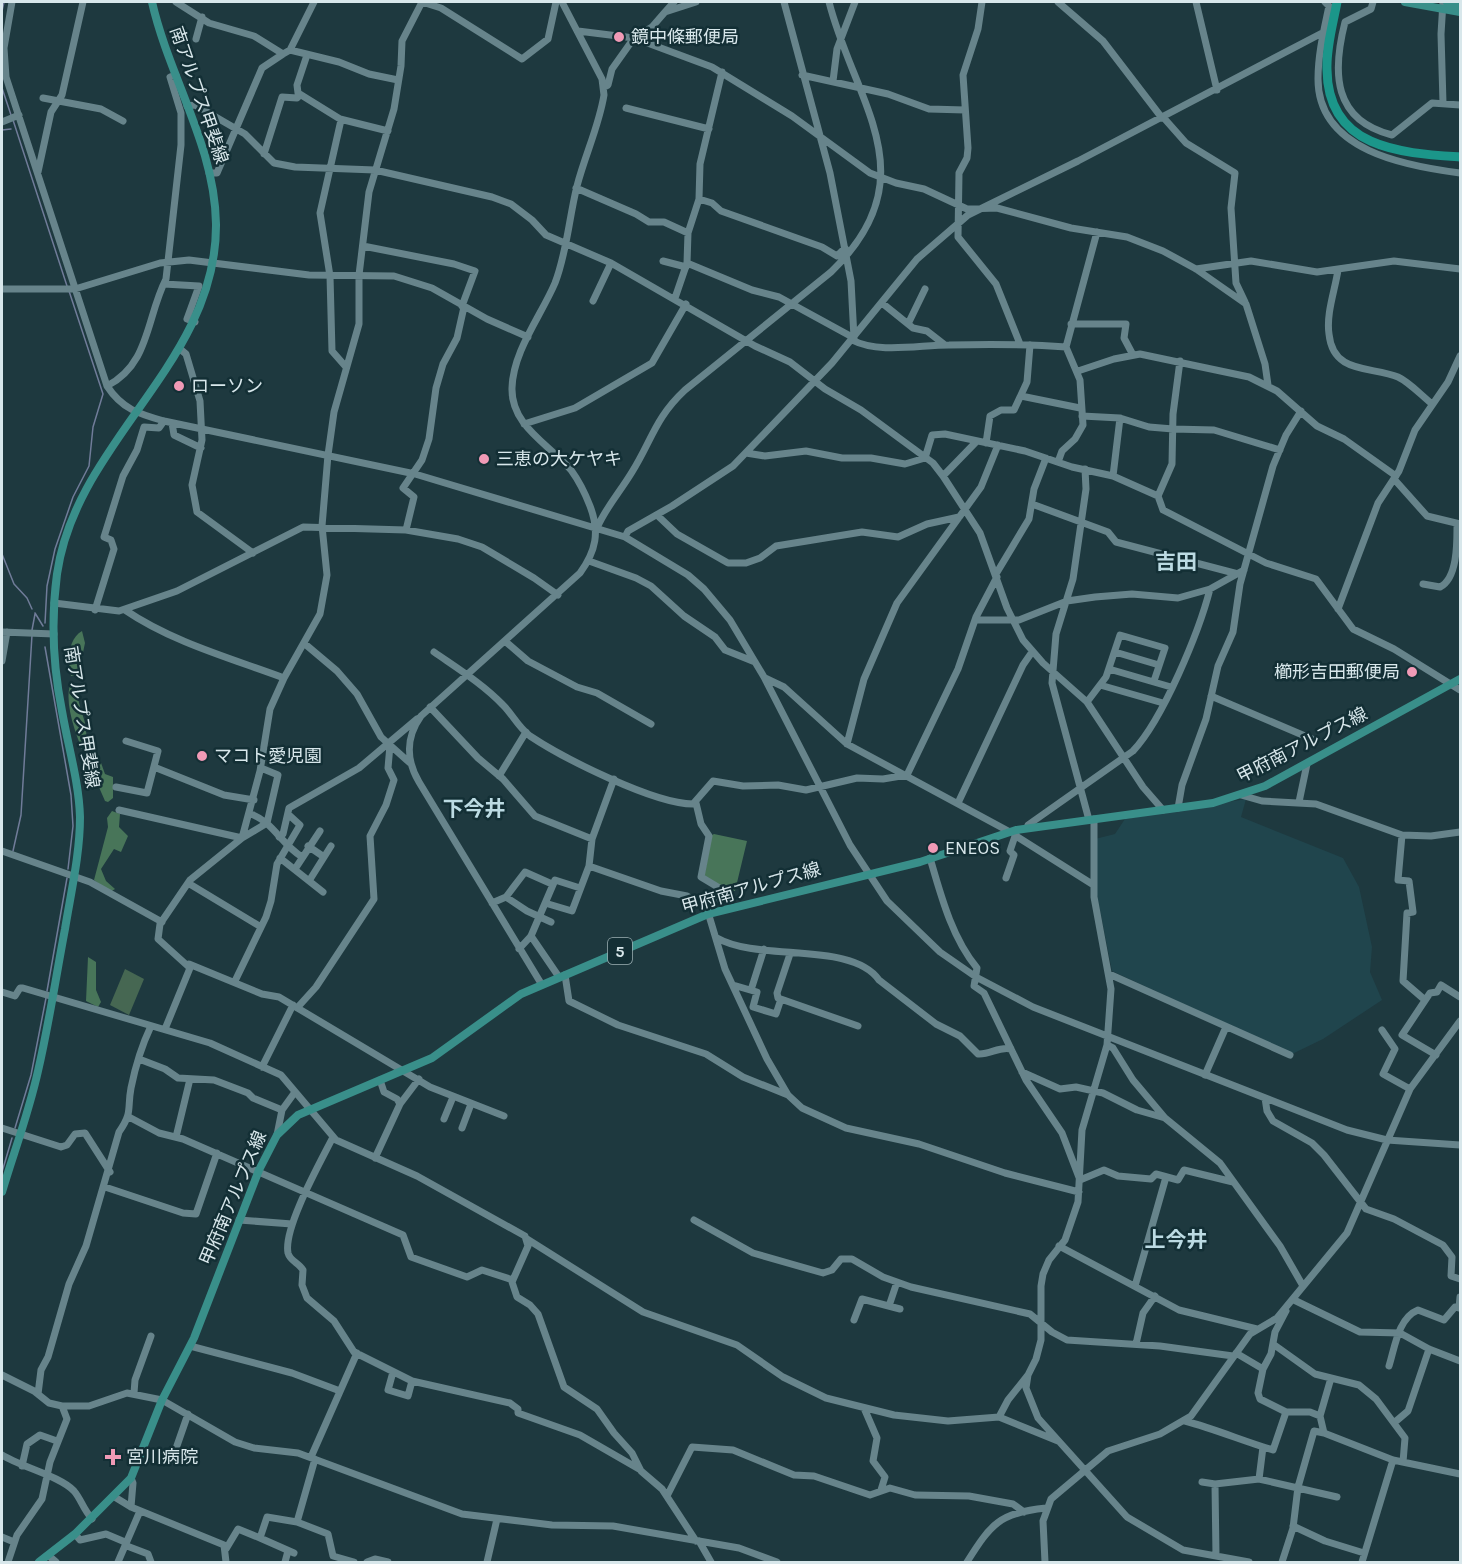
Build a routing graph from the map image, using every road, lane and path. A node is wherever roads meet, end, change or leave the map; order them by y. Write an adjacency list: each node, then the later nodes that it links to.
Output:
1 (12, 2): 52 (street)
2 (83, 2): 46 (street)
3 (152, 2): 37 (main road, 南アルプス甲斐線)
4 (177, 2): 24 (street)
5 (315, 2): 33 (street)
6 (422, 2): 7 (street); 39 (street)
7 (556, 2)
8 (562, 2): 28 (street)
9 (674, 2): 25 (street)
10 (696, 2): 25 (street)
11 (784, 2): 38 (street)
12 (829, 2): 31 (street)
13 (855, 2): 31 (street)
14 (982, 2): 51 (street)
15 (1058, 2): 53 (street)
16 (1196, 2): 43 (street)
17 (1325, 2): 29 (street)
18 (1337, 2): 63 (highway)
19 (1342, 2): 61 (highway)
20 (1373, 2): 47 (street)
21 (1405, 2): 22 (main road)
22 (1444, 4): 23 (main road); 26 (main road); 47 (street)
23 (1461, 4)
24 (192, 5): 27 (street)
25 (665, 12): 30 (street)
26 (1461, 12)
27 (202, 17): 32 (street); 34 (street)
28 (578, 31): 30 (street); 41 (street)
29 (1324, 32): 43 (street); 67 (street)
30 (634, 38): 36 (street); 41 (street)
31 (842, 38): 40 (street); 42 (street)
32 (196, 39)
33 (290, 50): 34 (street); 35 (street)
34 (283, 54): 57 (street)
35 (307, 55): 39 (street); 44 (street)
36 (722, 72): 58 (street); 60 (street)
37 (176, 75): 49 (main road, 南アルプス甲斐線); 82 (street)
38 (802, 75): 40 (street); 60 (street)
39 (398, 80): 59 (street)
40 (833, 81): 42 (street)
41 (604, 87): 70 (street)
42 (862, 89): 51 (street); 69 (street)
43 (1217, 90): 53 (street)
44 (300, 95): 54 (street); 62 (street)
45 (43, 98): 46 (street)
46 (60, 100): 55 (street); 68 (street)
47 (1443, 103): 48 (street)
48 (1461, 105)
49 (187, 106): 57 (street); 66 (main road, 南アルプス甲斐線)
50 (626, 108): 58 (street)
51 (965, 110): 72 (street)
52 (19, 115): 56 (street); 68 (street)
53 (1163, 118): 73 (street); 83 (street)
54 (341, 120): 59 (street); 64 (street)
55 (123, 121)
56 (2, 122)
57 (236, 128): 62 (street); 66 (street)
58 (709, 129): 71 (street)
59 (388, 131): 65 (street)
60 (822, 140): 69 (street); 79 (street)
61 (1461, 152)
62 (264, 154): 64 (street)
63 (1461, 157)
64 (331, 168): 65 (street); 89 (street)
65 (375, 170): 77 (street); 78 (street)
66 (209, 173): 80 (main road, 南アルプス甲斐線)
67 (1461, 173)
68 (37, 174): 93 (street)
69 (880, 177): 72 (street); 79 (street)
70 (576, 188): 76 (street); 77 (street)
71 (699, 199): 76 (street); 79 (street)
72 (957, 206): 73 (street); 74 (street)
73 (984, 209): 74 (street); 75 (street)
74 (957, 224): 98 (street); 108 (street)
75 (1097, 232): 86 (street); 104 (street)
76 (688, 234): 85 (street)
77 (566, 243): 84 (street); 105 (street)
78 (363, 246): 90 (street); 101 (street)
79 (845, 252): 97 (street); 106 (street)
80 (213, 261): 82 (street); 89 (street); 102 (main road, 南アルプス甲斐線)
81 (663, 261): 85 (street)
82 (169, 262): 91 (street); 93 (street)
83 (1236, 262): 86 (street); 88 (street); 100 (street)
84 (612, 263): 95 (street); 96 (street)
85 (687, 265): 95 (street); 97 (street)
86 (1196, 269): 100 (street)
87 (1461, 269): 88 (street)
88 (1338, 270): 122 (street)
89 (330, 276): 90 (street); 116 (street)
90 (359, 276): 101 (street); 116 (street)
91 (164, 284): 102 (street); 120 (street)
92 (2, 289): 93 (street)
93 (75, 289): 120 (street)
94 (925, 289): 103 (street)
95 (675, 298): 99 (street)
96 (593, 301)
97 (793, 303): 106 (street); 107 (street)
98 (882, 303): 103 (street); 106 (street)
99 (686, 304): 107 (street); 129 (street)
100 (1246, 304): 119 (street)
101 (463, 306): 105 (street); 143 (street)
102 (195, 322): 112 (main road, 南アルプス甲斐線)
103 (908, 324): 109 (street)
104 (1071, 324): 111 (street); 113 (street)
105 (528, 337): 129 (street)
106 (853, 339): 109 (street); 118 (street)
107 (746, 341): 118 (street); 155 (street)
108 (1020, 344): 109 (street); 110 (street)
109 (945, 345)
110 (1029, 345): 111 (street); 121 (street)
111 (1066, 347): 117 (street)
112 (180, 349): 125 (main road, 南アルプス甲斐線); 130 (street)
113 (1133, 355): 115 (street); 117 (street)
114 (1461, 356): 122 (street)
115 (1180, 361): 119 (street); 131 (street)
116 (346, 367): 138 (street)
117 (1078, 371): 124 (street)
118 (814, 382): 137 (street); 139 (street)
119 (1268, 385): 123 (street)
120 (107, 386): 125 (street)
121 (1021, 396): 124 (street); 133 (street)
122 (1431, 403): 146 (street)
123 (1301, 411): 136 (street); 146 (street)
124 (1081, 412): 126 (street); 141 (street)
125 (136, 414): 127 (street); 167 (main road, 南アルプス甲斐線)
126 (1120, 418): 131 (street); 145 (street)
127 (164, 421): 128 (street); 170 (street)
128 (172, 423): 130 (street); 135 (street)
129 (524, 424): 155 (street)
130 (201, 428): 135 (street); 138 (street)
131 (1173, 429): 136 (street); 147 (street)
132 (976, 442): 133 (street); 139 (street); 144 (street)
133 (986, 443): 134 (street)
134 (998, 445): 140 (street); 149 (street)
135 (201, 448): 158 (street)
136 (1280, 450): 159 (street)
137 (746, 453): 139 (street); 150 (street)
138 (327, 455): 143 (street); 154 (street)
139 (925, 458): 144 (street)
140 (1046, 458): 141 (street); 148 (street)
141 (1058, 462): 142 (street)
142 (1085, 469): 145 (street); 152 (street)
143 (414, 474): 155 (street); 156 (street)
144 (943, 476): 149 (street)
145 (1113, 476): 147 (street)
146 (1395, 478): 153 (street); 169 (street)
147 (1158, 496): 159 (street)
148 (1032, 504): 152 (street); 162 (street)
149 (965, 510): 151 (street); 162 (street)
150 (657, 515): 151 (street); 157 (street)
151 (959, 517): 204 (street)
152 (1081, 522): 161 (street); 166 (street)
153 (1459, 524): 163 (street)
154 (322, 526): 156 (street); 158 (street); 176 (street)
155 (597, 528): 157 (street); 160 (street)
156 (406, 530): 165 (street)
157 (625, 537): 181 (street)
158 (253, 553): 168 (street)
159 (1249, 555): 161 (street); 169 (street)
160 (589, 561): 165 (street); 181 (street)
161 (1241, 572): 164 (street); 194 (street)
162 (996, 576): 171 (street); 172 (street)
163 (1423, 584)
164 (1210, 589): 166 (street); 192 (street)
165 (558, 595): 175 (street)
166 (1066, 601): 172 (street); 184 (street)
167 (54, 603): 170 (street); 174 (main road, 南アルプス甲斐線)
168 (125, 609): 170 (street); 187 (street)
169 (1338, 609): 190 (street)
170 (95, 610)
171 (975, 620): 172 (street); 210 (street)
172 (1013, 621): 178 (street)
173 (4, 632): 174 (street); 180 (street)
174 (54, 634): 247 (main road, 南アルプス甲斐線)
175 (506, 642): 185 (street); 199 (street)
176 (305, 644): 187 (street); 203 (street)
177 (434, 652): 185 (street)
178 (1032, 652): 184 (street); 220 (street)
179 (1114, 652): 182 (street); 182 (street); 183 (street)
180 (2, 661)
181 (755, 662): 186 (street)
182 (1159, 665): 189 (street)
183 (1109, 669): 189 (street); 191 (street)
184 (1053, 672): 195 (street); 215 (street)
185 (467, 675): 197 (street); 200 (street)
186 (764, 677): 204 (street); 214 (street)
187 (284, 678): 209 (street)
188 (1461, 679): 190 (main road, 甲府南アルプス線 / 5)
189 (1154, 681): 192 (street)
190 (1452, 684): 193 (street); 207 (main road, 甲府南アルプス線 / 5)
191 (1100, 685): 195 (street); 196 (street)
192 (1171, 687): 196 (street)
193 (1461, 690)
194 (1211, 696): 201 (street); 221 (street)
195 (1087, 702): 205 (street)
196 (1163, 704): 205 (street)
197 (430, 707): 198 (street); 211 (street)
198 (421, 716): 203 (street); 206 (street)
199 (651, 724)
200 (526, 732): 211 (street); 212 (street)
201 (1311, 739)
202 (126, 741): 208 (street)
203 (389, 744): 206 (street); 225 (street); 281 (street)
204 (847, 744): 210 (street)
205 (1123, 758): 215 (street); 223 (street)
206 (410, 763): 256 (street)
207 (1306, 764): 216 (main road, 甲府南アルプス線 / 5); 219 (street)
208 (154, 767): 213 (street); 217 (street)
209 (261, 768): 217 (street); 227 (street)
210 (907, 775): 214 (street); 220 (street)
211 (499, 776): 235 (street)
212 (614, 779): 218 (street); 235 (street)
213 (116, 787)
214 (820, 788): 218 (street); 246 (street)
215 (1080, 788): 226 (street); 228 (street)
216 (1241, 795): 219 (street); 221 (main road, 甲府南アルプス線 / 5)
217 (254, 800): 224 (street)
218 (696, 802): 258 (street)
219 (1299, 802): 232 (street)
220 (958, 803): 231 (street)
221 (1178, 808): 223 (main road, 甲府南アルプス線 / 5)
222 (119, 810): 234 (street)
223 (1163, 810): 226 (main road, 甲府南アルプス線 / 5)
224 (251, 814): 227 (street); 234 (street)
225 (288, 814): 233 (street); 238 (street)
226 (1091, 820): 228 (main road, 甲府南アルプス線 / 5); 252 (street)
227 (267, 823): 233 (street); 234 (street)
228 (1027, 828): 231 (main road, 甲府南アルプス線 / 5)
229 (320, 831): 236 (street)
230 (1461, 832): 232 (street)
231 (1014, 833): 243 (main road, 甲府南アルプス線 / 5); 248 (street); 252 (street)
232 (1402, 835): 280 (street)
233 (279, 837): 238 (street)
234 (242, 838): 250 (street)
235 (592, 839): 244 (street)
236 (308, 846): 240 (street); 241 (street)
237 (332, 846): 241 (street)
238 (286, 848): 240 (street); 242 (street)
239 (2, 850): 247 (street)
240 (302, 857): 245 (street)
241 (324, 857): 249 (street)
242 (280, 858): 245 (street); 262 (street)
243 (930, 858): 246 (main road, 甲府南アルプス線 / 5); 271 (street)
244 (589, 866): 253 (street); 258 (street)
245 (295, 869): 249 (street)
246 (869, 873): 258 (main road, 甲府南アルプス線 / 5); 271 (street)
247 (74, 875): 260 (street); 277 (main road, 南アルプス甲斐線)
248 (1006, 878)
249 (309, 881): 254 (street)
250 (188, 883): 260 (street); 262 (street)
251 (552, 884): 253 (street); 255 (street); 257 (street)
252 (1092, 884): 269 (street)
253 (580, 888): 257 (street)
254 (323, 892)
255 (506, 897): 256 (street); 259 (street)
256 (492, 903): 265 (street)
257 (545, 903): 259 (street)
258 (708, 911): 264 (street); 270 (main road, 甲府南アルプス線 / 5)
259 (539, 917): 261 (street); 263 (street)
260 (162, 922): 268 (street)
261 (551, 922)
262 (261, 927): 272 (street)
263 (531, 936): 265 (street); 270 (street)
264 (717, 938): 266 (street); 274 (street)
265 (519, 949): 273 (street)
266 (764, 949): 267 (street); 275 (street)
267 (790, 954): 279 (street); 290 (street)
268 (189, 964): 272 (street); 286 (street)
269 (1109, 974): 285 (street); 289 (street)
270 (562, 976): 273 (main road, 甲府南アルプス線 / 5); 305 (street)
271 (976, 977): 289 (street); 290 (street)
272 (235, 981): 281 (street)
273 (542, 985): 296 (main road, 甲府南アルプス線 / 5)
274 (733, 985): 275 (street); 305 (street)
275 (750, 990): 279 (street)
276 (2, 992): 277 (street)
277 (53, 995): 283 (street); 318 (main road, 南アルプス甲斐線)
278 (1461, 997): 280 (street)
279 (781, 999): 284 (street)
280 (1425, 1000): 288 (street)
281 (295, 1007): 295 (street); 296 (street)
282 (1461, 1021): 293 (street)
283 (151, 1026): 286 (street); 294 (street)
284 (858, 1026)
285 (1226, 1027): 292 (street); 298 (street)
286 (165, 1029): 295 (street)
287 (1382, 1030): 291 (street)
288 (1404, 1036): 291 (street); 293 (street)
289 (1107, 1041): 298 (street); 303 (street); 314 (street)
290 (1011, 1049): 297 (street)
291 (1395, 1049): 302 (street)
292 (1290, 1055)
293 (1436, 1055): 302 (street)
294 (139, 1059): 299 (street); 313 (street)
295 (262, 1067): 304 (street)
296 (402, 1070): 300 (street); 301 (main road, 甲府南アルプス線 / 5)
297 (1022, 1072): 303 (street); 329 (street)
298 (1205, 1075): 307 (street)
299 (190, 1079): 311 (street); 320 (street)
300 (418, 1079): 306 (street); 308 (street)
301 (380, 1080): 308 (street); 310 (main road, 甲府南アルプス線 / 5)
302 (1410, 1089): 322 (street)
303 (1094, 1090): 314 (street); 329 (street)
304 (295, 1092): 310 (street); 311 (street)
305 (788, 1095): 332 (street)
306 (453, 1097): 309 (street); 315 (street)
307 (1265, 1098): 322 (street); 335 (street)
308 (400, 1104): 325 (street)
309 (471, 1104): 312 (street); 317 (street)
310 (308, 1109): 319 (main road, 甲府南アルプス線 / 5); 321 (street)
311 (282, 1110): 319 (street)
312 (504, 1116)
313 (129, 1117): 320 (street); 327 (street)
314 (1165, 1118): 330 (street)
315 (444, 1119)
316 (2, 1128): 318 (street)
317 (462, 1128)
318 (20, 1134): 327 (street); 333 (main road, 南アルプス甲斐線)
319 (277, 1135): 326 (main road, 甲府南アルプス線 / 5)
320 (176, 1137): 324 (street)
321 (333, 1137): 325 (street); 334 (street)
322 (1387, 1140): 323 (street); 335 (street)
323 (1461, 1145)
324 (217, 1153): 326 (street); 331 (street)
325 (375, 1158): 339 (street)
326 (259, 1170): 334 (street); 336 (main road, 甲府南アルプス線 / 5)
327 (110, 1172): 331 (street)
328 (1166, 1177): 329 (street); 330 (street); 344 (street)
329 (1080, 1180): 332 (street)
330 (1233, 1182): 345 (street)
331 (105, 1187): 376 (street)
332 (1079, 1191): 340 (street)
333 (2, 1192)
334 (306, 1193): 338 (street); 342 (street)
335 (1360, 1203): 341 (street); 345 (street)
336 (239, 1220): 338 (street); 362 (main road, 甲府南アルプス線 / 5)
337 (694, 1220): 343 (street)
338 (292, 1224): 364 (street)
339 (527, 1239): 342 (street); 379 (street)
340 (1059, 1246): 344 (street); 355 (street)
341 (1461, 1279)
342 (513, 1280): 397 (street)
343 (897, 1282): 349 (street); 355 (street)
344 (1135, 1286): 346 (street)
345 (1303, 1286): 348 (street)
346 (1155, 1296): 357 (street); 360 (street)
347 (1461, 1297): 351 (street)
348 (1294, 1299): 350 (street); 358 (street)
349 (889, 1306): 352 (street); 353 (street)
350 (1286, 1308): 354 (street); 356 (street)
351 (1460, 1308): 358 (street)
352 (900, 1309)
353 (854, 1320)
354 (1273, 1321): 356 (street); 357 (street)
355 (1041, 1322): 360 (street); 371 (street)
356 (1277, 1328): 361 (street)
357 (1257, 1329): 365 (street)
358 (1400, 1333): 363 (street); 367 (street)
359 (152, 1336): 375 (street)
360 (1136, 1344): 365 (street)
361 (1273, 1344): 368 (street); 372 (street)
362 (190, 1346): 374 (street); 377 (main road, 甲府南アルプス線 / 5)
363 (1429, 1349): 366 (street); 385 (street)
364 (357, 1353): 369 (street); 374 (street)
365 (1234, 1355): 368 (street); 384 (street)
366 (1461, 1361)
367 (1389, 1365)
368 (1263, 1369): 380 (street)
369 (393, 1372): 373 (street); 373 (street)
370 (2, 1375): 376 (street)
371 (1028, 1376): 383 (street); 388 (street)
372 (1331, 1378): 382 (street); 385 (street)
373 (412, 1381): 397 (street)
374 (340, 1391): 391 (street)
375 (134, 1393): 377 (street); 378 (street)
376 (38, 1394): 378 (street)
377 (162, 1400): 381 (street); 400 (main road, 甲府南アルプス線 / 5)
378 (62, 1406): 387 (street)
379 (864, 1408): 383 (street); 405 (street)
380 (1286, 1412): 382 (street); 389 (street)
381 (188, 1414): 391 (street); 392 (street)
382 (1320, 1416): 386 (street)
383 (999, 1417): 388 (street)
384 (1185, 1421): 389 (street); 396 (street)
385 (1395, 1422): 394 (street)
386 (1324, 1432): 393 (street); 404 (street)
387 (57, 1441): 395 (street); 399 (street)
388 (1060, 1442): 396 (street)
389 (1263, 1447): 401 (street)
390 (2, 1455): 395 (street)
391 (313, 1458): 414 (street); 415 (street)
392 (172, 1460)
393 (1393, 1460): 394 (street); 424 (street)
394 (1403, 1462): 398 (street)
395 (22, 1466): 399 (street)
396 (1085, 1469): 410 (street); 425 (street)
397 (641, 1471): 407 (street)
398 (1461, 1474)
399 (47, 1477): 413 (street); 421 (street)
400 (131, 1478): 406 (main road, 甲府南アルプス線 / 5); 409 (street)
401 (1259, 1479): 403 (street); 404 (street)
402 (1202, 1482): 403 (street)
403 (1215, 1484): 425 (street)
404 (1298, 1487): 408 (street); 416 (street)
405 (881, 1490): 407 (street); 412 (street)
406 (113, 1496): 409 (street); 413 (main road, 甲府南アルプス線 / 5)
407 (667, 1496): 420 (street)
408 (1337, 1497)
409 (131, 1507): 411 (street)
410 (1046, 1508): 412 (street); 441 (street)
411 (140, 1511): 422 (street); 423 (street)
412 (1024, 1512): 440 (street)
413 (92, 1519): 417 (main road, 甲府南アルプス線 / 5)
414 (497, 1519): 420 (street); 437 (street)
415 (297, 1522): 419 (street); 434 (street)
416 (1293, 1526): 424 (street); 443 (street)
417 (75, 1534): 422 (street); 426 (main road, 甲府南アルプス線 / 5)
418 (2, 1537): 421 (street)
419 (260, 1538): 423 (street); 433 (street)
420 (697, 1541): 438 (street); 439 (street)
421 (14, 1542): 428 (street)
422 (127, 1546): 430 (street); 431 (street)
423 (226, 1549): 432 (street)
424 (1364, 1552): 427 (street)
425 (1216, 1556): 442 (street)
426 (52, 1559): 429 (main road, 甲府南アルプス線 / 5)
427 (1362, 1562)
428 (8, 1563)
429 (39, 1563)
430 (118, 1563)
431 (151, 1563)
432 (226, 1563)
433 (285, 1563)
434 (354, 1563)
435 (367, 1563): 436 (street)
436 (388, 1563)
437 (487, 1563)
438 (711, 1563)
439 (777, 1563)
440 (967, 1563)
441 (1044, 1563)
442 (1249, 1563)
443 (1282, 1563)

